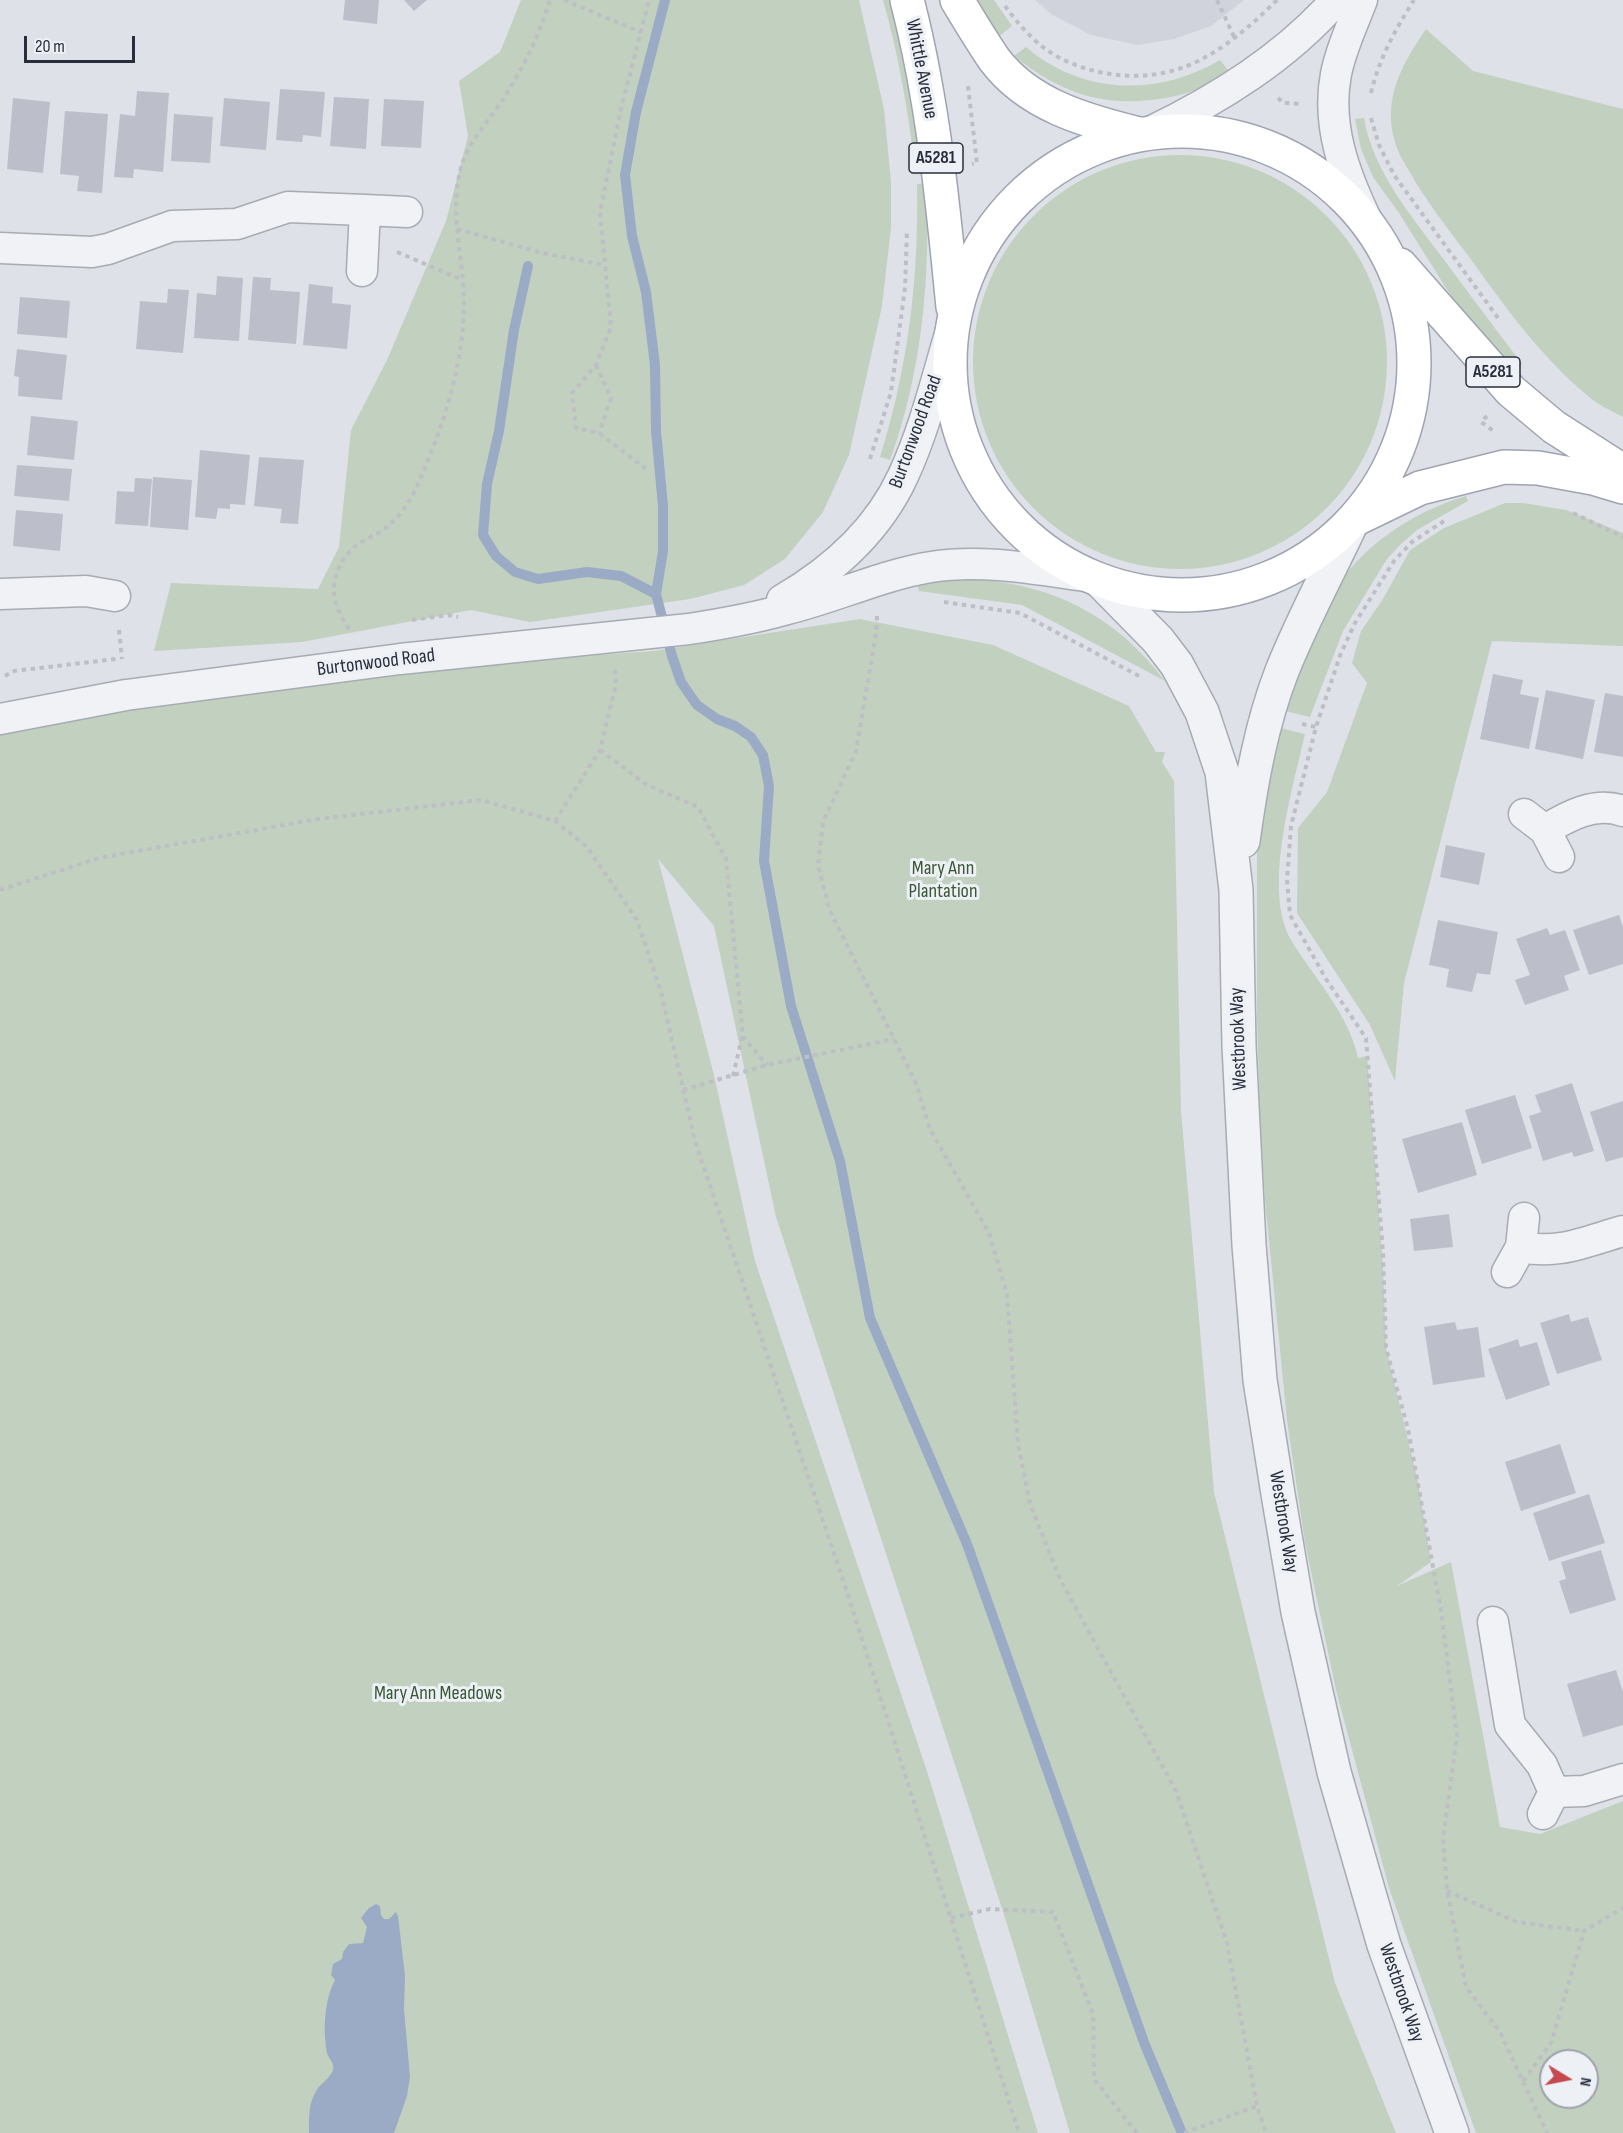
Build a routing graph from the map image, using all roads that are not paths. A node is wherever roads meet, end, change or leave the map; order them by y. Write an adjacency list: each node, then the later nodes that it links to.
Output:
1 (907, 0): 12 (main road, Whittle Avenue / A5281)
2 (957, 0): 5 (main road, A5281)
3 (1336, 0): 5 (street)
4 (1362, 0): 7 (street)
5 (1144, 133): 7 (main road, A5281); 12 (main road, A5281)
6 (407, 212): 8 (street)
7 (1367, 221): 10 (main road, A5281)
8 (364, 224): 9 (street); 11 (street)
9 (0, 248)
10 (1385, 248): 13 (main road, A5281); 15 (main road, A5281)
11 (362, 271)
12 (953, 322): 16 (main road, A5281); 19 (street, Burtonwood Road)
13 (1623, 471)
14 (1623, 487): 15 (main road, A5281)
15 (1354, 521): 16 (main road, A5281); 23 (street, Westbrook Way)
16 (1094, 580): 19 (street, Burtonwood Road); 23 (street, Westbrook Way)
17 (0, 594): 18 (street)
18 (115, 596)
19 (753, 616): 20 (street, Burtonwood Road)
20 (0, 719)
21 (1623, 811): 22 (street)
22 (1558, 857)
23 (1236, 890): 28 (street, Westbrook Way)
24 (1623, 1231): 25 (street)
25 (1517, 1246)
26 (1494, 1622): 27 (street)
27 (1623, 1779)
28 (1452, 2133)

